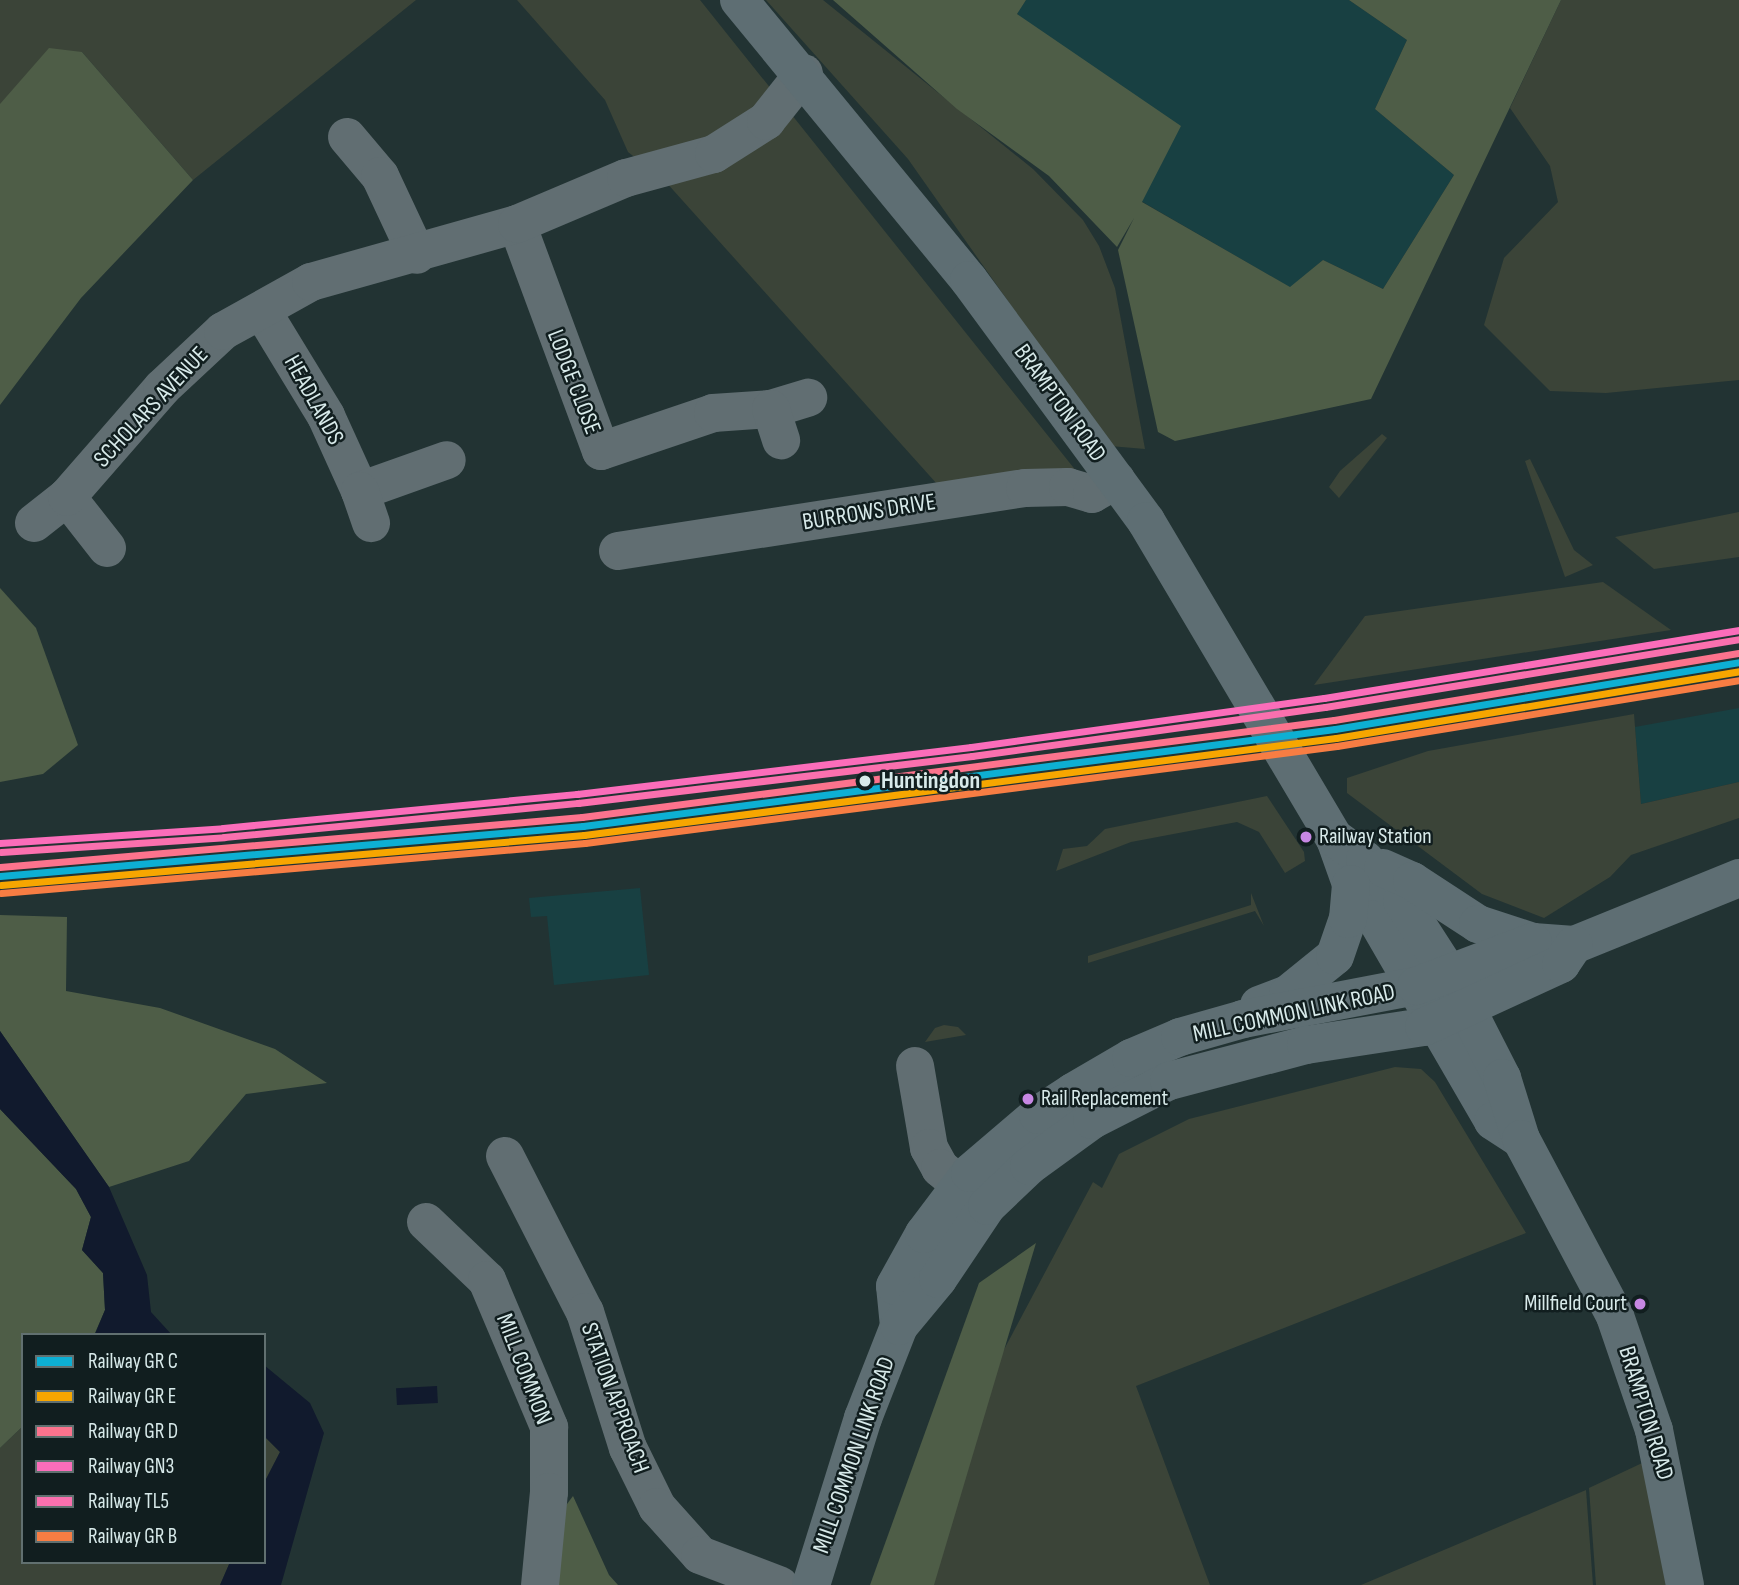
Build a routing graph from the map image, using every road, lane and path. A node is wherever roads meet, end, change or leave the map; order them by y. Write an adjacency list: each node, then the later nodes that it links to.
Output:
1 (739, 0): 2 (main road, BRAMPTON ROAD)
2 (804, 74): 4 (street, SCHOLARS AVENUE); 9 (main road, BRAMPTON ROAD)
3 (347, 137): 5 (street)
4 (517, 224): 5 (street, SCHOLARS AVENUE); 7 (street, LODGE CLOSE)
5 (417, 255): 6 (street, SCHOLARS AVENUE)
6 (262, 311): 8 (street, HEADLANDS); 10 (street, SCHOLARS AVENUE)
7 (807, 398)
8 (447, 460)
9 (1116, 480): 13 (street, BURROWS DRIVE); 14 (main road, BRAMPTON ROAD)
10 (67, 497): 11 (street, SCHOLARS AVENUE); 12 (street)
11 (34, 523)
12 (107, 548)
13 (618, 551)
14 (1350, 861): 16 (main road); 18 (main road, BRAMPTON ROAD); 20 (main road)
15 (1739, 878): 17 (main road)
16 (1533, 942): 17 (main road); 18 (main road, MILL COMMON LINK ROAD)
17 (1574, 945): 19 (main road, MILL COMMON LINK ROAD)
18 (1433, 980): 19 (main road, BRAMPTON ROAD); 20 (main road, MILL COMMON LINK ROAD)
19 (1453, 1015): 23 (main road, MILL COMMON LINK ROAD); 28 (main road, BRAMPTON ROAD)
20 (1242, 1019): 23 (main road, MILL COMMON LINK ROAD)
21 (915, 1066): 23 (street)
22 (505, 1156): 26 (street, STATION APPROACH)
23 (974, 1195): 27 (main road, MILL COMMON LINK ROAD)
24 (426, 1222): 25 (street, MILL COMMON)
25 (540, 1585)
26 (779, 1585)
27 (811, 1585)
28 (1685, 1585)

